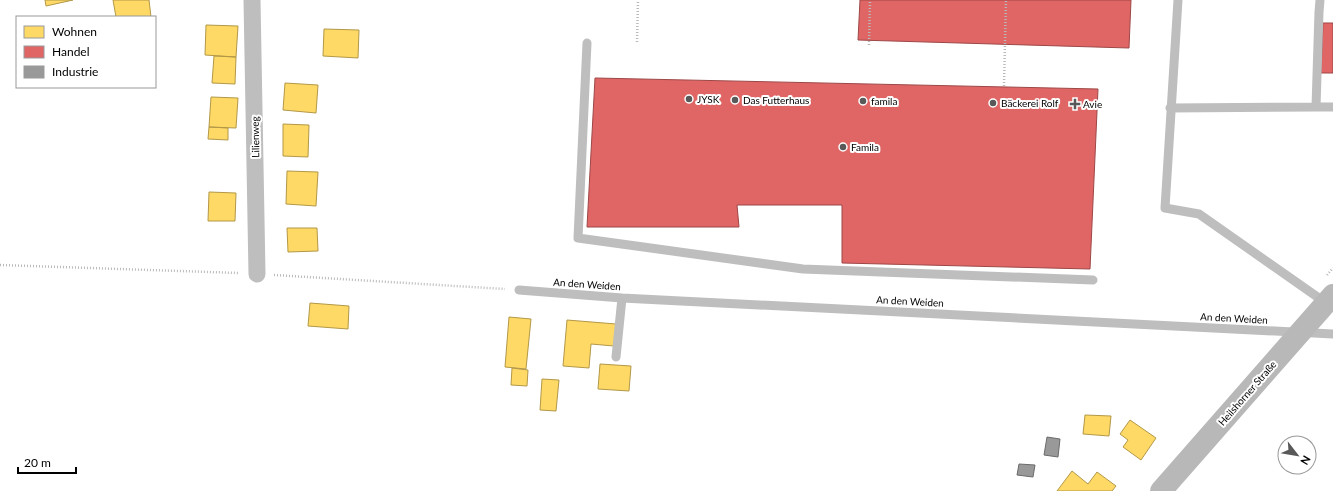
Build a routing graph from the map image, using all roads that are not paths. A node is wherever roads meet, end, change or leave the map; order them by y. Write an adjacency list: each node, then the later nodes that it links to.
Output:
1 (252, 0): 8 (street, Lilienweg)
2 (1178, 0): 7 (lane)
3 (1320, 0): 5 (lane)
4 (587, 42): 9 (lane)
5 (1316, 107): 6 (lane); 7 (lane)
6 (1333, 107)
7 (1170, 108): 12 (lane)
8 (257, 274)
9 (1093, 280)
10 (519, 290): 11 (lane, An den Weiden)
11 (622, 298): 13 (lane, An den Weiden); 15 (lane)
12 (1330, 299): 13 (main road, Heilshorner Straße)
13 (1300, 333): 14 (lane, An den Weiden); 16 (main road, Heilshorner Straße)
14 (1333, 334)
15 (616, 358)
16 (1161, 491)

